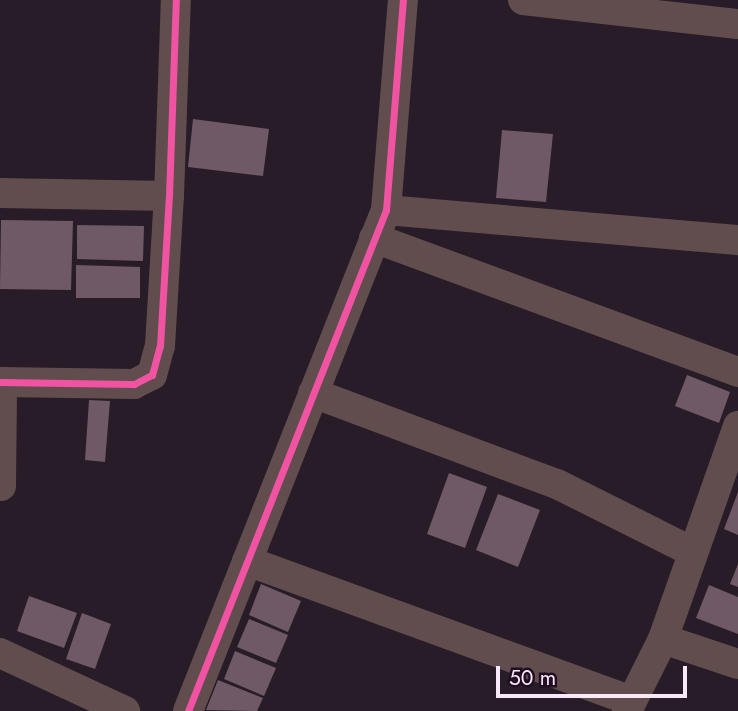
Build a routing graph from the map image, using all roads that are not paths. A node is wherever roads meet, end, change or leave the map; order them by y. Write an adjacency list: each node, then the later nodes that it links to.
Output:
1 (176, 0): 7 (street)
2 (403, 0): 8 (street)
3 (523, 0): 4 (street)
4 (652, 7): 5 (street)
5 (738, 23)
6 (0, 193): 7 (street)
7 (169, 196): 12 (street)
8 (386, 210): 9 (street); 10 (street)
9 (374, 238): 11 (street); 13 (street)
10 (738, 240)
11 (738, 372)
12 (1, 382): 16 (street)
13 (313, 393): 17 (street); 18 (street)
14 (738, 426): 15 (street)
15 (731, 468): 17 (street)
16 (1, 486)
17 (694, 552): 19 (street)
18 (247, 561): 22 (street); 24 (street)
19 (663, 639): 21 (street); 22 (street)
20 (0, 653): 23 (street)
21 (738, 664)
22 (629, 706)
23 (125, 711)
24 (188, 711)

